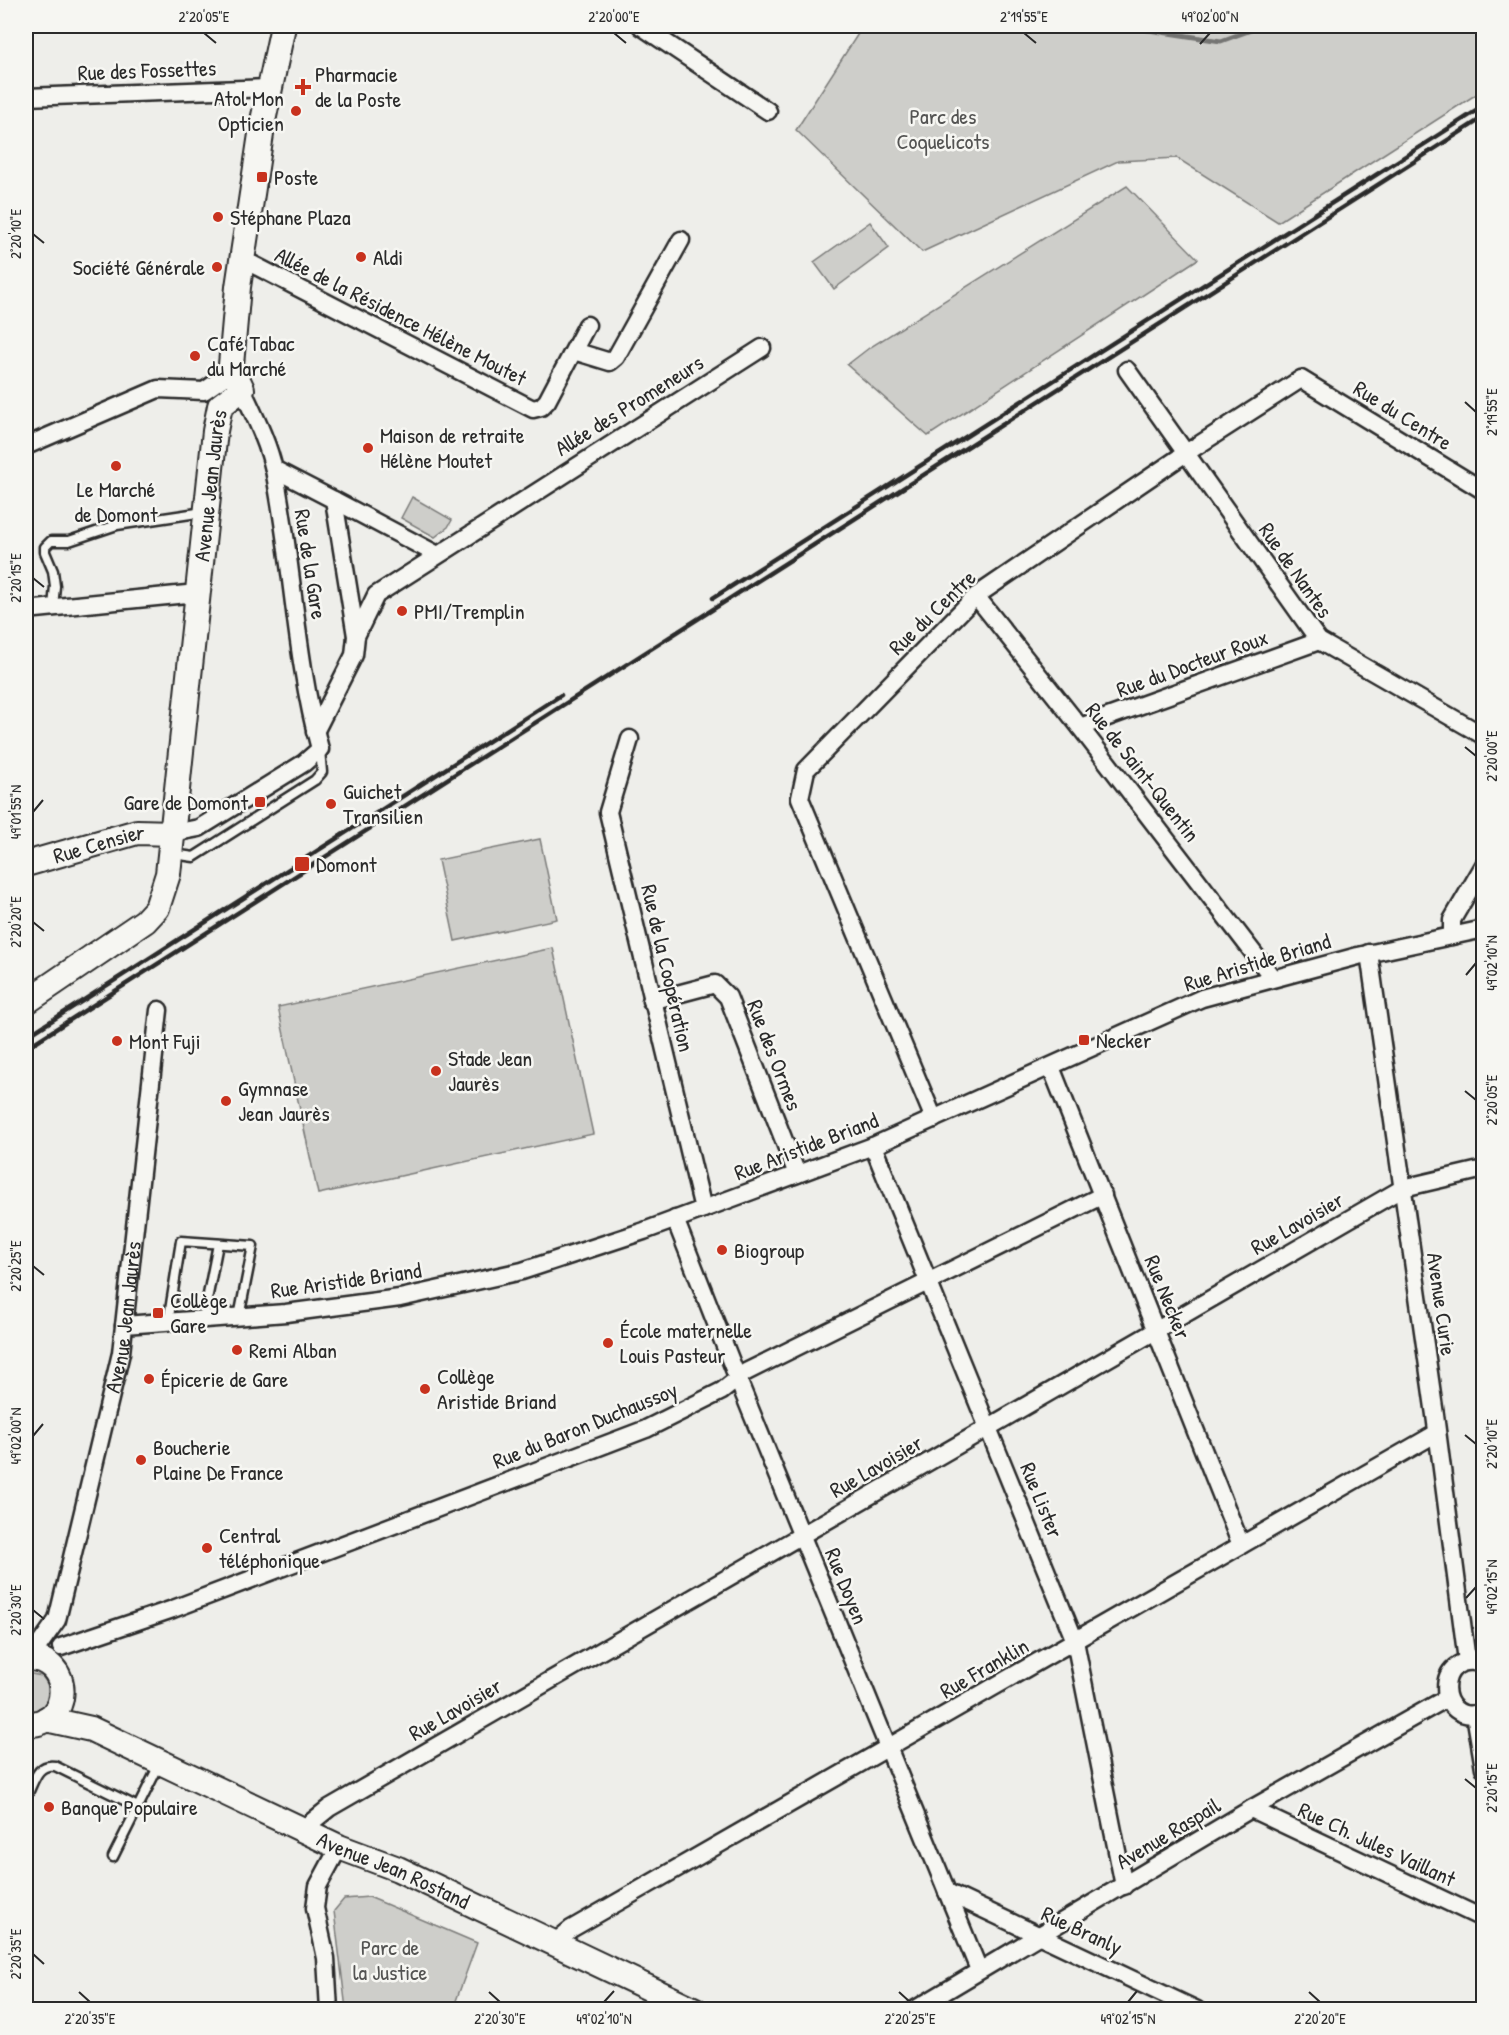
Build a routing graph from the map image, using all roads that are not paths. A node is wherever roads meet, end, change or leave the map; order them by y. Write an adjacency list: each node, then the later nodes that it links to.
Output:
1 (283, 26): 3 (street)
2 (641, 26): 5 (street)
3 (270, 88): 4 (street, Rue des Fossettes); 7 (street)
4 (26, 97)
5 (768, 111)
6 (681, 240): 10 (street)
7 (241, 261): 10 (street, Allée de la Résidence Hélène Moutet); 12 (street)
8 (587, 325): 10 (street)
9 (762, 348): 20 (street, Allée des Promeneurs)
10 (574, 351)
11 (1127, 370): 15 (street, Rue de Nantes)
12 (238, 380): 13 (street, Avenue Jean Jaurès); 16 (street, Rue de la Gare)
13 (206, 403): 14 (street); 19 (street, Avenue Jean Jaurès)
14 (26, 446)
15 (1186, 453): 17 (street, Rue du Centre); 22 (street, Rue du Centre); 26 (street, Rue de Nantes)
16 (274, 468): 18 (street); 28 (street, Rue de la Gare)
17 (1484, 491)
18 (334, 500): 20 (street); 25 (street)
19 (205, 512): 21 (street, Avenue Jean Jaurès); 23 (lane)
20 (436, 554): 25 (street, Allée des Promeneurs)
21 (196, 593): 23 (street); 32 (street, Avenue Jean Jaurès)
22 (976, 596): 27 (street, Rue de Saint-Quentin); 43 (street, Rue du Centre)
23 (53, 608): 24 (street)
24 (26, 610)
25 (356, 636): 28 (street, Allée des Promeneurs)
26 (1319, 641): 27 (street, Rue du Docteur Roux); 29 (street, Rue de Nantes)
27 (1080, 727): 38 (street, Rue de Saint-Quentin)
28 (315, 732): 31 (street, Rue de la Gare)
29 (1484, 736)
30 (630, 739): 39 (street, Rue de la Coopération)
31 (320, 749): 32 (street); 32 (lane)
32 (172, 844): 33 (street, Rue Censier); 40 (street, Avenue Jean Jaurès)
33 (26, 864)
34 (1484, 865): 36 (street)
35 (1484, 929): 36 (street, Rue Aristide Briand)
36 (1452, 936): 37 (street, Rue Aristide Briand)
37 (1369, 953): 38 (street, Rue Aristide Briand); 47 (street, Avenue Curie)
38 (1272, 977): 42 (street, Rue Aristide Briand)
39 (651, 1001): 46 (street, Rue des Ormes); 49 (street, Rue de la Coopération)
40 (26, 1002)
41 (159, 1010): 56 (street, Avenue Jean Jaurès)
42 (1051, 1067): 43 (street, Rue Aristide Briand); 48 (street, Rue Necker)
43 (934, 1119): 44 (street, Rue Aristide Briand)
44 (873, 1146): 46 (street, Rue Aristide Briand); 52 (street, Rue Lister)
45 (1484, 1169): 47 (street, Rue Lavoisier)
46 (797, 1174): 49 (street, Rue Aristide Briand)
47 (1403, 1188): 57 (street, Rue Lavoisier); 60 (street, Avenue Curie)
48 (1103, 1195): 52 (street, Rue du Baron Duchaussoy); 57 (street, Rue Necker)
49 (703, 1209): 50 (street, Rue Aristide Briand)
50 (675, 1219): 53 (street, Rue Aristide Briand); 58 (street, Rue Doyen)
51 (218, 1244): 53 (lane); 54 (lane); 55 (lane)
52 (930, 1280): 58 (street, Rue du Baron Duchaussoy); 59 (street, Rue Lister)
53 (239, 1317): 54 (street, Rue Aristide Briand)
54 (202, 1320): 55 (street, Rue Aristide Briand)
55 (168, 1323): 56 (street, Rue Aristide Briand)
56 (124, 1325): 63 (street, Avenue Jean Jaurès)
57 (1157, 1330): 59 (street, Rue Lavoisier); 62 (street, Rue Necker)
58 (737, 1378): 61 (street, Rue Doyen); 65 (street, Rue du Baron Duchaussoy)
59 (987, 1427): 61 (street, Rue Lavoisier); 64 (street, Rue Lister)
60 (1437, 1433): 62 (street, Rue Franklin); 67 (street, Avenue Curie)
61 (802, 1534): 75 (street, Rue Doyen); 81 (street, Rue Lavoisier)
62 (1241, 1545): 64 (street, Rue Franklin)
63 (57, 1620): 65 (street, Avenue Jean Jaurès); 66 (street, Avenue Jean Jaurès)
64 (1075, 1641): 75 (street, Rue Franklin); 84 (street, Rue Lister)
65 (61, 1647): 68 (street, Avenue Jean Jaurès)
66 (28, 1658): 68 (street)
67 (1475, 1662): 69 (street)
68 (58, 1674): 70 (street)
69 (1447, 1698): 71 (street); 80 (street, Avenue Raspail)
70 (62, 1699): 72 (street); 73 (street, Avenue Jean Rostand)
71 (1479, 1713): 77 (street)
72 (36, 1722): 73 (street, Avenue Jean Rostand); 74 (street)
73 (92, 1729): 76 (street, Avenue Jean Rostand)
74 (26, 1744)
75 (888, 1749): 85 (street, Rue Doyen); 88 (street, Rue Franklin)
76 (160, 1761): 79 (lane); 81 (street, Avenue Jean Rostand)
77 (1484, 1768)
78 (27, 1795): 79 (lane)
79 (138, 1807): 83 (lane)
80 (1251, 1809): 84 (street, Avenue Raspail); 86 (street, Rue Ch. Jules Vaillant)
81 (303, 1829): 82 (street, Avenue Jean Rostand)
82 (339, 1847): 88 (street, Avenue Jean Rostand); 90 (street)
83 (113, 1857)
84 (1124, 1886): 87 (street, Avenue Raspail)
85 (947, 1892): 87 (street, Rue Branly); 89 (street, Rue Doyen)
86 (1484, 1919)
87 (1040, 1935): 89 (street, Avenue Raspail); 93 (street, Rue Branly)
88 (554, 1943): 91 (street, Avenue Jean Rostand)
89 (979, 1970): 92 (street, Avenue Raspail)
90 (329, 2010)
91 (695, 2010)
92 (914, 2010)
93 (1197, 2010)

